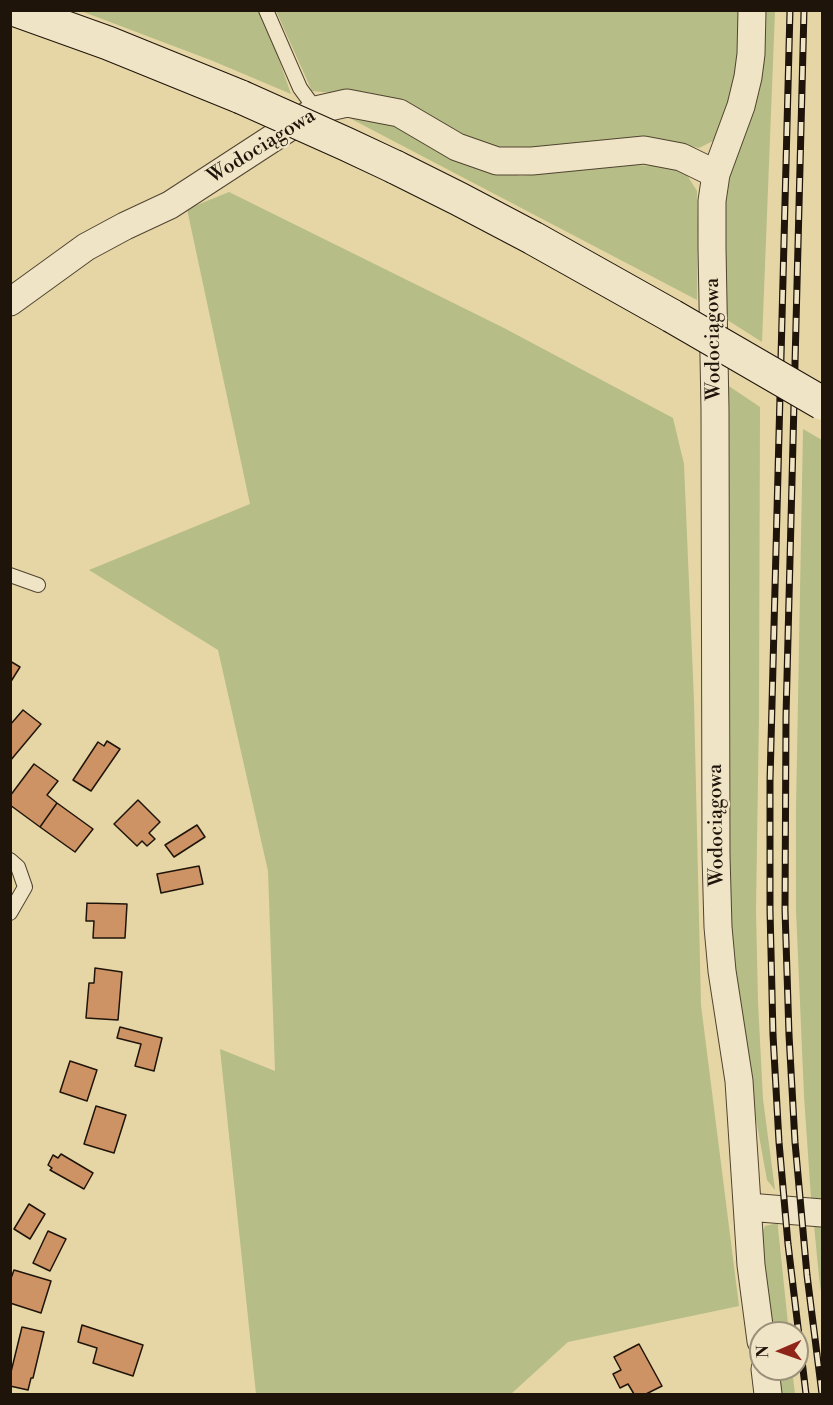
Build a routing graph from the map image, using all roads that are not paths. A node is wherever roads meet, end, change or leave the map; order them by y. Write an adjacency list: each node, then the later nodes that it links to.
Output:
1 (16, 10): 7 (main road, bridge)
2 (266, 10): 4 (lane)
3 (752, 10): 5 (street)
4 (316, 110): 5 (street, Wodociągowa); 6 (street, Wodociągowa)
5 (716, 174): 12 (street, Wodociągowa)
6 (10, 302)
7 (822, 403)
8 (10, 575): 9 (lane)
9 (38, 585)
10 (10, 860): 11 (lane)
11 (10, 913)
12 (748, 1207): 13 (street); 14 (street, Wodociągowa)
13 (822, 1213)
14 (758, 1321)

